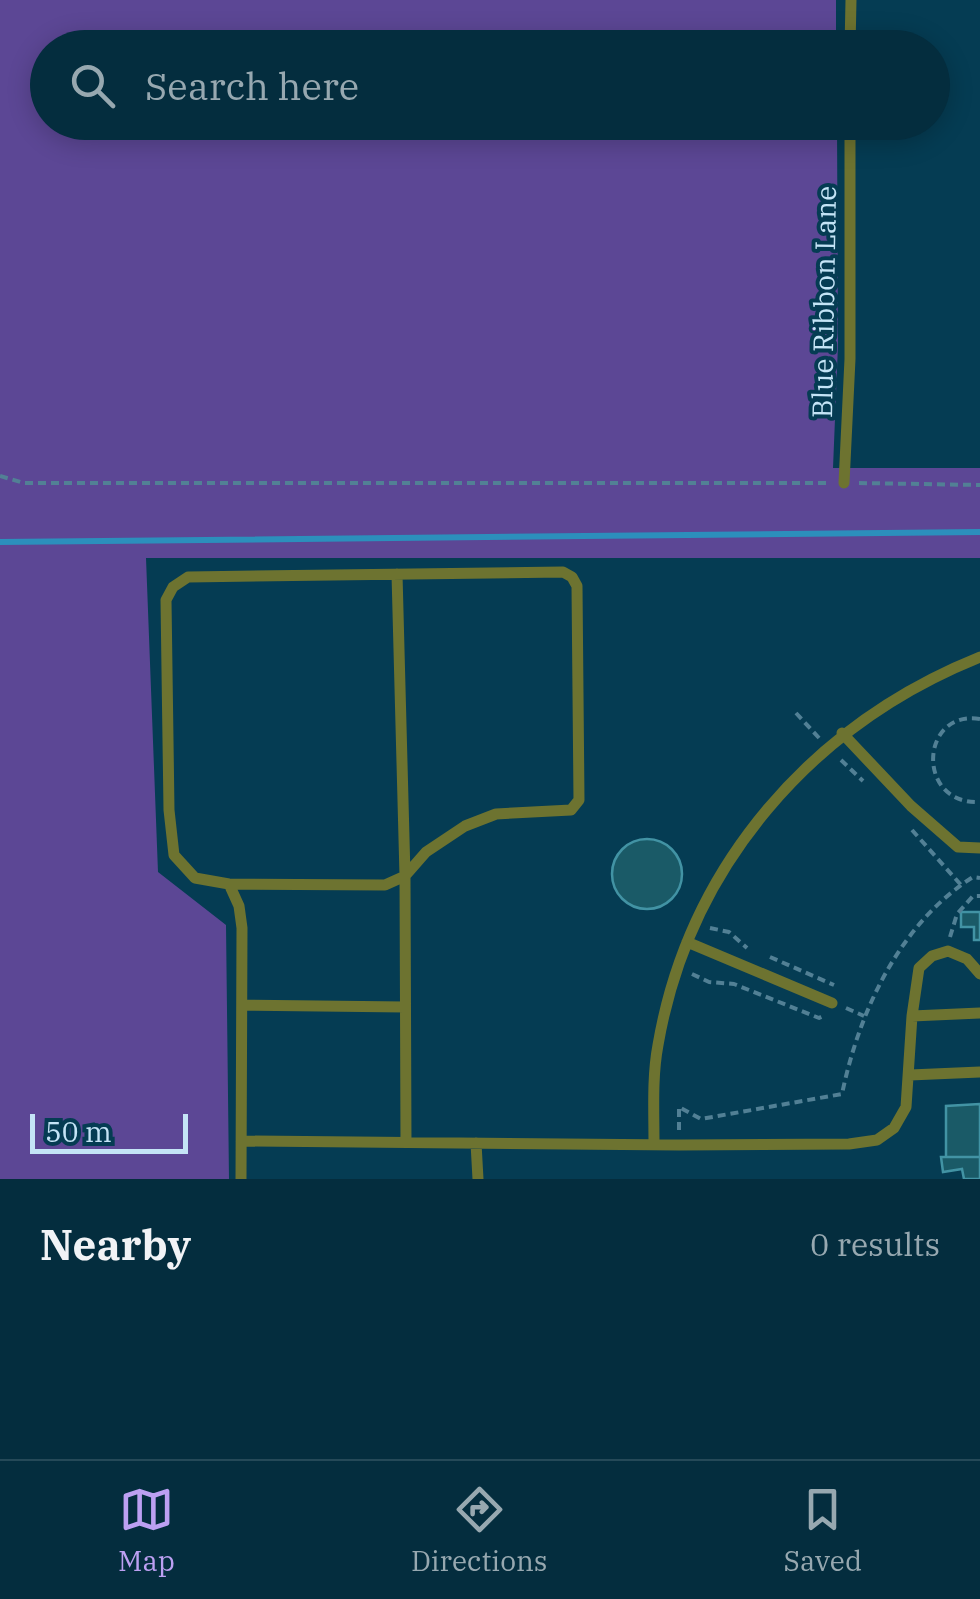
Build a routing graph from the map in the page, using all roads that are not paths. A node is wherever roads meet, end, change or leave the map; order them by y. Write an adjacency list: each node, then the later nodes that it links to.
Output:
1 (850, 0): 2 (lane)
2 (850, 30)
3 (850, 140): 4 (lane, Blue Ribbon Lane)
4 (844, 483)
5 (397, 574): 9 (lane); 9 (lane); 10 (lane)
6 (980, 656): 7 (lane)
7 (842, 734): 8 (lane); 11 (lane)
8 (980, 848)
9 (405, 876): 10 (lane); 15 (lane)
10 (229, 884): 14 (lane)
11 (688, 942): 13 (lane); 23 (lane)
12 (980, 974): 17 (lane)
13 (832, 1003)
14 (242, 1006): 15 (lane); 20 (lane)
15 (405, 1007): 21 (lane)
16 (980, 1014): 17 (lane)
17 (912, 1016): 19 (lane)
18 (980, 1072): 19 (lane)
19 (910, 1075): 23 (lane)
20 (241, 1141): 21 (lane); 24 (lane)
21 (406, 1142): 22 (lane)
22 (476, 1142): 23 (lane); 25 (lane)
23 (654, 1144)
24 (241, 1179)
25 (478, 1179)

